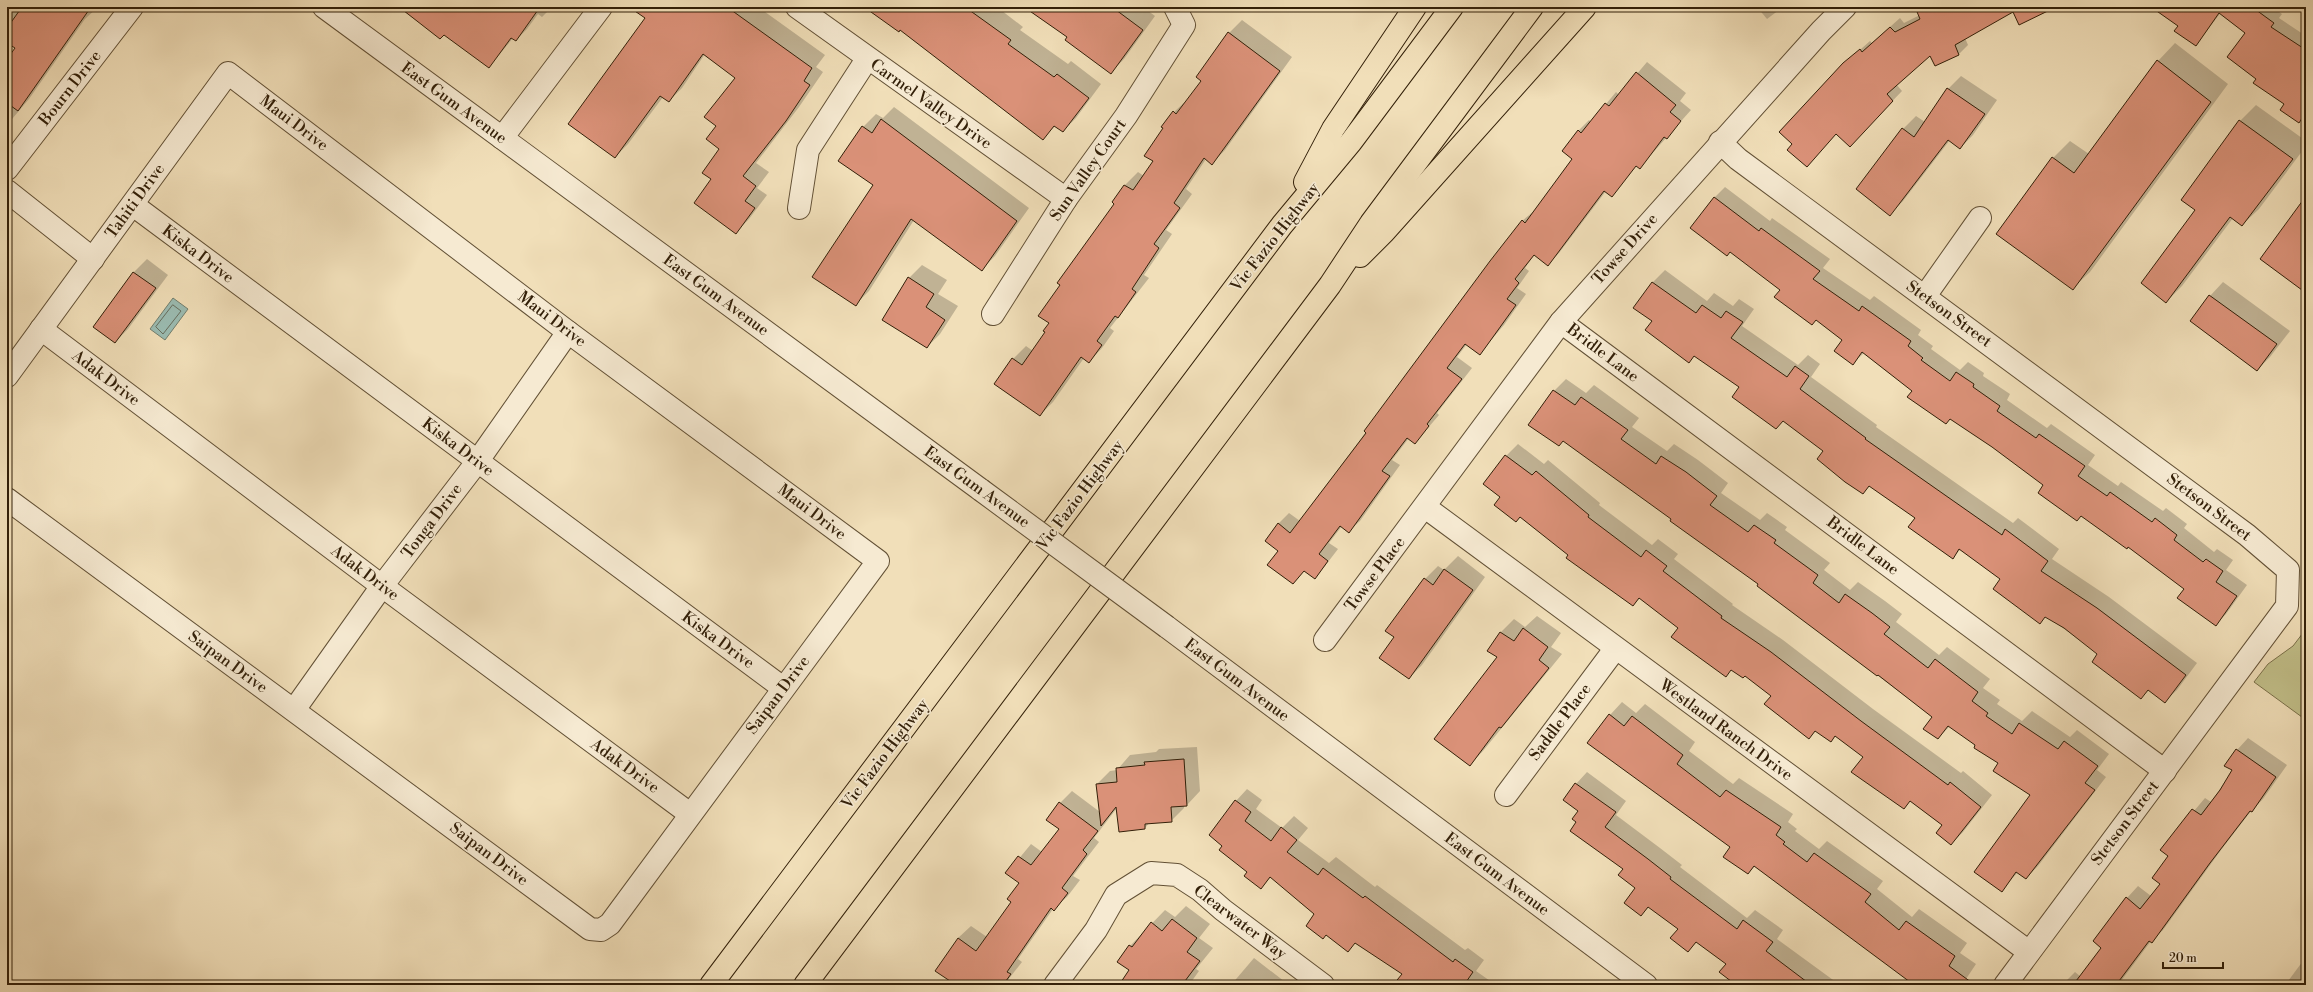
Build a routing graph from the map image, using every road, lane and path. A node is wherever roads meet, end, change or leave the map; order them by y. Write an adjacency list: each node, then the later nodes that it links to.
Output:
1 (132, 7): 15 (street, Bourn Drive)
2 (324, 7): 13 (street, East Gum Avenue)
3 (601, 7): 13 (street)
4 (797, 7): 11 (street, Carmel Valley Drive)
5 (1414, 7): 21 (highway)
6 (1452, 7): 21 (highway, Vic Fazio Highway)
7 (1532, 7): 23 (highway)
8 (1585, 7): 23 (highway)
9 (1845, 7): 14 (street, Towse Drive)
10 (1180, 16): 17 (street, Sun Valley Court)
11 (867, 59): 17 (street, Carmel Valley Drive); 19 (street)
12 (228, 73): 18 (street, Tahiti Drive); 28 (street, Maui Drive)
13 (502, 138): 47 (street, East Gum Avenue, bridge)
14 (1720, 142): 24 (street, Stetson Street); 26 (street, Towse Drive)
15 (7, 169)
16 (7, 191): 22 (street)
17 (1066, 199): 25 (street, Sun Valley Court)
18 (133, 205): 22 (street, Tahiti Drive); 30 (street, Kiska Drive)
19 (799, 208)
20 (1980, 218): 24 (street)
21 (1282, 225): 43 (highway, Vic Fazio Highway)
22 (93, 259): 27 (street, Tahiti Drive)
23 (1330, 285): 44 (highway)
24 (1925, 296): 39 (street, Stetson Street)
25 (992, 314)
26 (1561, 322): 32 (street, Towse Drive); 39 (street, Bridle Lane)
27 (41, 330): 29 (street); 34 (street, Adak Drive)
28 (568, 332): 30 (street, Tonga Drive); 33 (street, Maui Drive)
29 (7, 376)
30 (477, 462): 34 (street, Tonga Drive); 37 (street, Kiska Drive)
31 (7, 499): 38 (street, Saipan Drive)
32 (1425, 507): 35 (street, Towse Place); 36 (street, Westland Ranch Drive)
33 (878, 561): 37 (street, Saipan Drive)
34 (382, 586): 38 (street, Tonga Drive); 41 (street, Adak Drive)
35 (1325, 640)
36 (1615, 649): 40 (street, Saddle Place); 42 (street, Westland Ranch Drive)
37 (784, 688): 41 (street, Saipan Drive)
38 (294, 710): 41 (street, Saipan Drive)
39 (2165, 771): 42 (street, Stetson Street)
40 (1506, 795)
41 (690, 814)
42 (2029, 952): 48 (street, Stetson Street)
43 (711, 985)
44 (805, 985)
45 (1055, 985): 46 (street, Clearwater Way)
46 (1323, 985)
47 (1646, 985)
48 (2005, 985)

